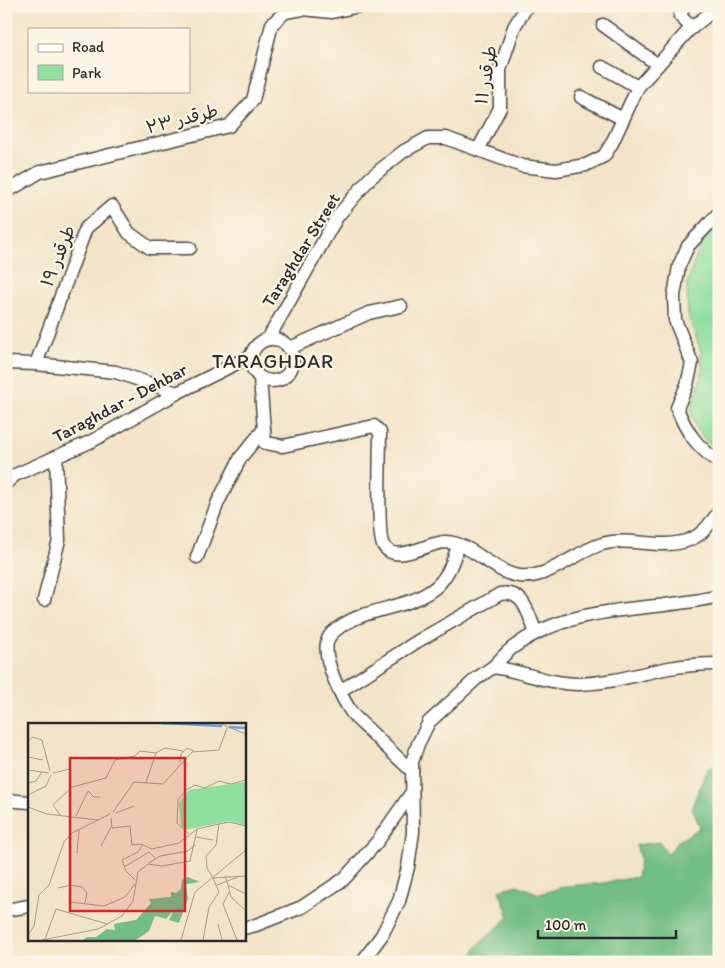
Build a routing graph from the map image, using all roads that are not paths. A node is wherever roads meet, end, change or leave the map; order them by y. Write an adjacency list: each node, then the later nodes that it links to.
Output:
1 (359, 6): 13 (street, طرقدر ۲۳)
2 (527, 6): 12 (street, طرقدر ۱۱)
3 (719, 6): 6 (street, Taraghdar Street)
4 (682, 11): 6 (street)
5 (603, 25): 7 (street)
6 (692, 28): 7 (street, Taraghdar Street)
7 (658, 65): 9 (street, Taraghdar Street)
8 (602, 67): 9 (street)
9 (638, 87): 11 (street, Taraghdar Street)
10 (581, 97): 11 (street)
11 (624, 119): 12 (street, Taraghdar Street)
12 (478, 150): 17 (street, Taraghdar Street)
13 (6, 192)
14 (719, 213): 26 (street)
15 (190, 248): 21 (street, طرقدر ۱۹)
16 (401, 306): 18 (street)
17 (268, 339): 18 (street); 19 (street)
18 (290, 348): 22 (street)
19 (251, 356): 22 (street); 23 (street, Taraghdar - Dehbar)
20 (6, 363): 21 (street)
21 (36, 364): 23 (street)
22 (260, 378): 24 (street)
23 (178, 392): 25 (street, Taraghdar - Dehbar)
24 (264, 429): 29 (street); 30 (street)
25 (56, 457): 27 (street, Taraghdar - Dehbar); 32 (street)
26 (719, 462)
27 (6, 483)
28 (719, 512): 29 (street)
29 (458, 545): 36 (street)
30 (197, 557)
31 (719, 596): 33 (street)
32 (44, 600)
33 (536, 633): 35 (street); 36 (street)
34 (719, 664): 35 (street)
35 (493, 667): 37 (street)
36 (340, 691): 37 (street)
37 (412, 771): 38 (street)
38 (412, 792): 43 (street); 44 (street)
39 (6, 800): 40 (street)
40 (28, 802)
41 (28, 906): 42 (street)
42 (6, 908)
43 (245, 928)
44 (362, 962)

